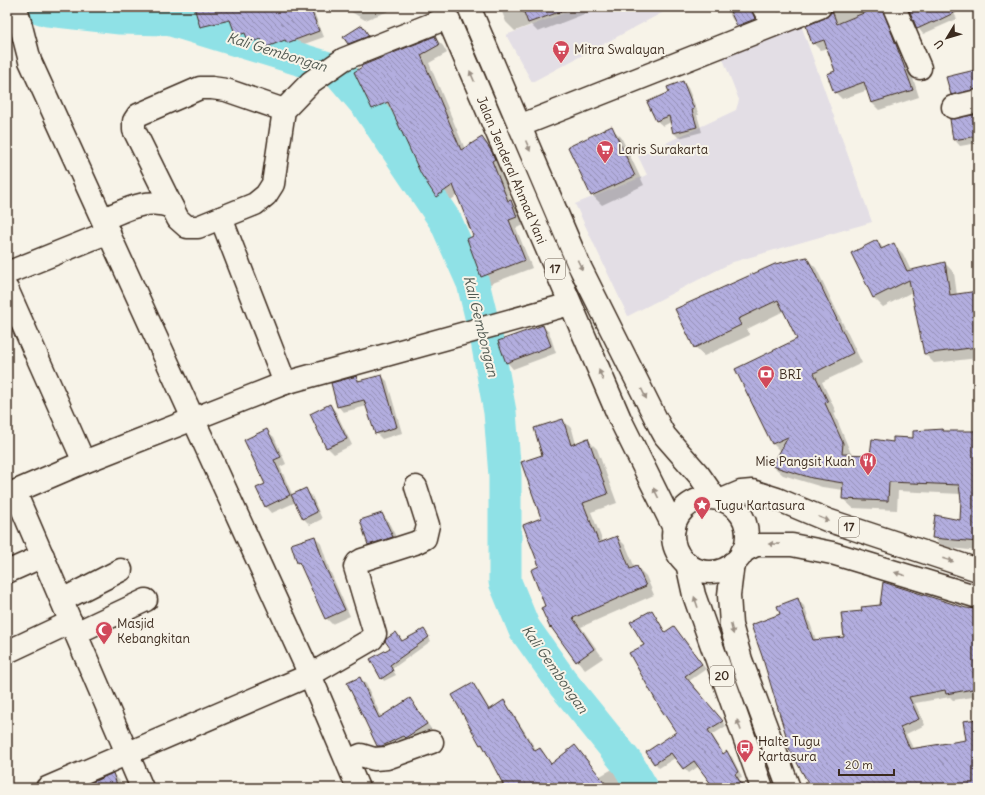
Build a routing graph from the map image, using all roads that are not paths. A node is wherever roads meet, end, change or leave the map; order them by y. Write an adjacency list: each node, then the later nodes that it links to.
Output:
1 (16, 7): 14 (main road)
2 (469, 7): 11 (main road, Jalan Jenderal Ahmad Yani / 17)
3 (820, 7): 6 (main road)
4 (894, 7): 7 (main road)
5 (445, 13): 10 (main road); 17 (main road, Jalan Jenderal Ahmad Yani / 17, one-way to 5)
6 (768, 16): 11 (main road)
7 (920, 68)
8 (978, 102): 9 (main road)
9 (953, 107)
10 (284, 110): 12 (main road); 13 (main road)
11 (519, 126): 23 (main road, Jalan Jenderal Ahmad Yani / 17, one-way to 23)
12 (172, 207): 13 (main road); 14 (main road)
13 (221, 218): 18 (main road)
14 (106, 225): 15 (main road); 19 (main road)
15 (7, 273)
16 (7, 289): 20 (main road)
17 (570, 304): 18 (main road); 24 (main road, Jalan Jenderal Ahmad Yani / 17, one-way to 17)
18 (285, 383): 19 (main road)
19 (194, 418): 20 (main road); 36 (main road)
20 (84, 462): 22 (main road)
21 (416, 487): 36 (main road)
22 (11, 493): 25 (main road)
23 (719, 499): 24 (main road, 17); 26 (main road, 17); 29 (main road, 17, one-way to 29)
24 (674, 528): 27 (main road, 17)
25 (43, 556): 30 (main road); 32 (main road)
26 (738, 557): 27 (main road, 17); 31 (main road, 17, one-way to 26); 44 (main road, 20, one-way to 44)
27 (687, 563): 43 (main road, 20, one-way to 27)
28 (121, 570): 32 (main road)
29 (978, 570)
30 (7, 572)
31 (978, 597)
32 (62, 600): 34 (main road)
33 (146, 600): 34 (main road)
34 (73, 628): 35 (main road); 38 (main road)
35 (7, 652)
36 (310, 675): 38 (main road); 39 (main road)
37 (432, 742): 39 (main road)
38 (126, 755): 40 (main road); 41 (main road)
39 (347, 761): 42 (main road)
40 (47, 788)
41 (142, 788)
42 (358, 788)
43 (762, 788)
44 (789, 788)

